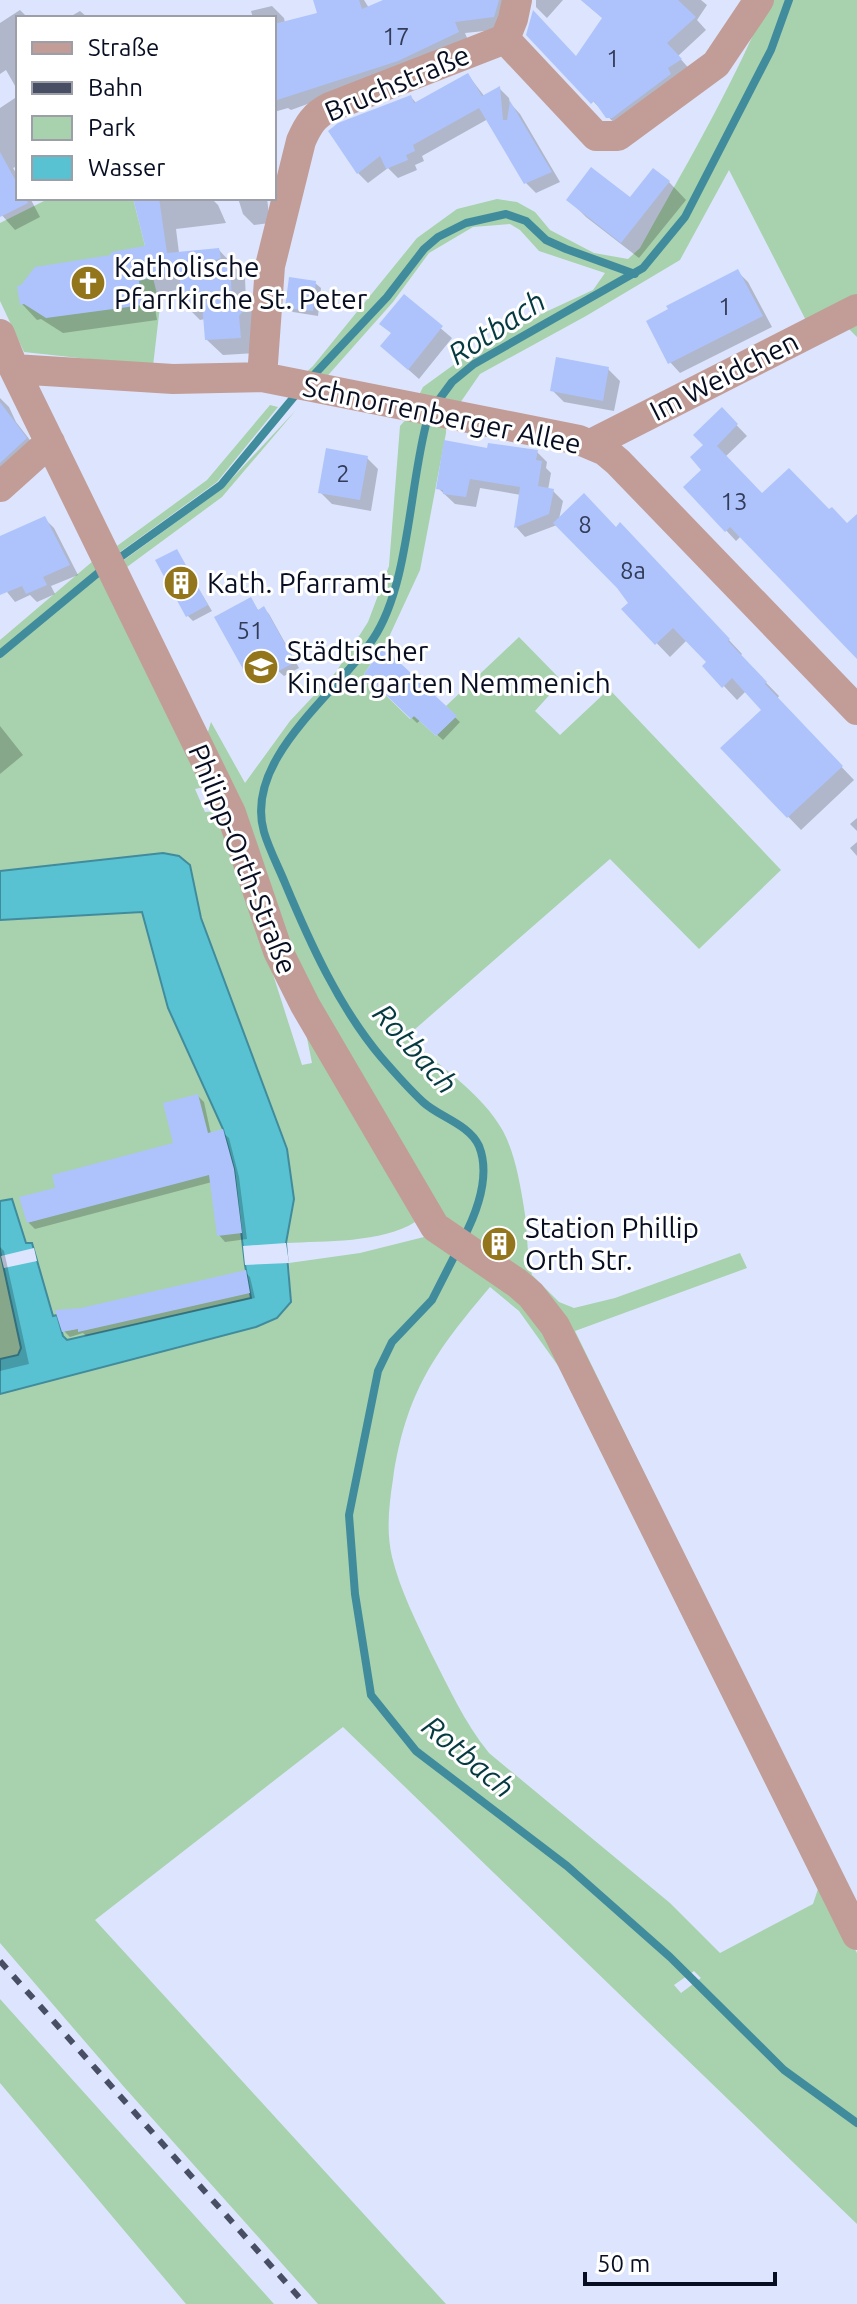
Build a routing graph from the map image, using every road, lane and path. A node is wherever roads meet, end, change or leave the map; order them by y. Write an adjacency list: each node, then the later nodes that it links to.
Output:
1 (517, 0): 3 (street)
2 (759, 0): 3 (street)
3 (505, 39): 7 (street, Bruchstraße)
4 (857, 309): 9 (street, Im Weidchen)
5 (0, 334): 6 (street, Philipp-Orth-Straße)
6 (14, 369): 7 (street, Schnorrenberger Allee); 8 (street, Philipp-Orth-Straße)
7 (262, 377): 9 (street, Schnorrenberger Allee)
8 (50, 442): 10 (street); 12 (street, Philipp-Orth-Straße)
9 (591, 444): 11 (street, Schnorrenberger Allee)
10 (0, 487)
11 (857, 710)
12 (857, 1935)

